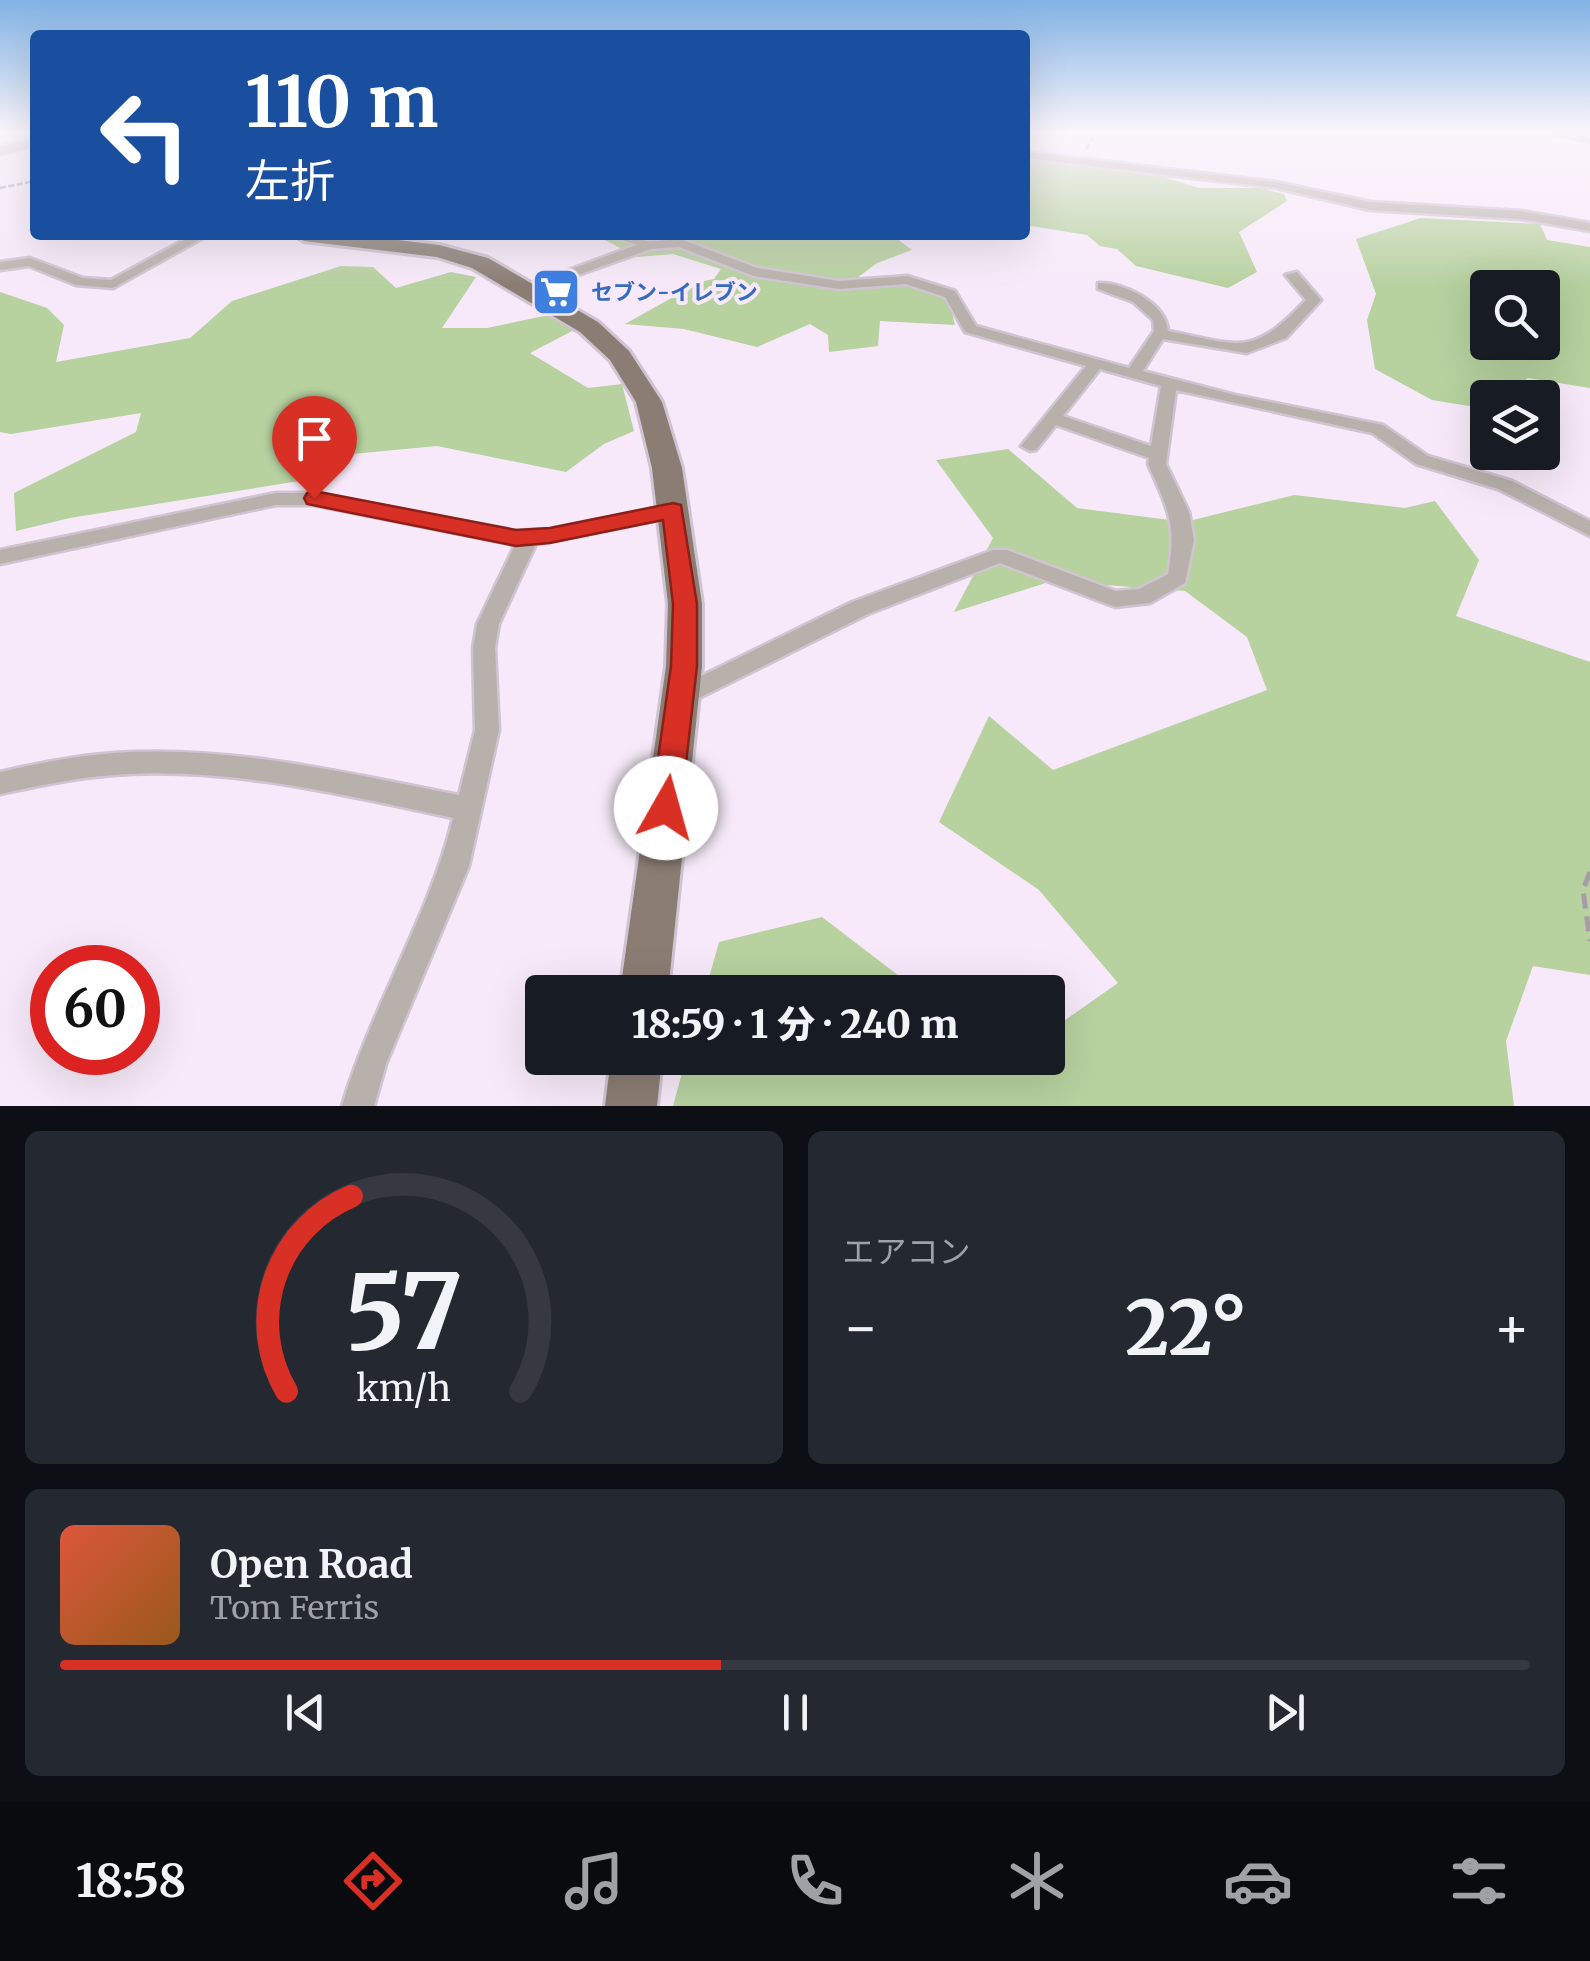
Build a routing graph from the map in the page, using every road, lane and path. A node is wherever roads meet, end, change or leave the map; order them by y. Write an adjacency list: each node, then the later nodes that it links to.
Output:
1 (1264, 184): 2 (street)
2 (1590, 227)
3 (193, 240): 7 (street)
4 (341, 240): 10 (main road)
5 (632, 240): 6 (lane)
6 (650, 245): 10 (street); 12 (street)
7 (0, 266)
8 (1292, 275): 11 (street)
9 (1104, 286): 11 (street)
10 (526, 289): 18 (main road)
11 (1159, 334): 13 (street)
12 (1096, 364): 13 (street); 15 (street)
13 (1134, 374): 14 (street)
14 (1168, 384): 17 (street); 19 (street)
15 (1052, 418): 16 (street); 17 (street)
16 (1030, 446)
17 (1158, 455): 22 (street)
18 (673, 510): 20 (street); 22 (main road)
19 (1590, 530)
20 (528, 537): 21 (street); 24 (street)
21 (0, 557)
22 (679, 698): 27 (main road)
23 (0, 782): 24 (street)
24 (468, 809): 29 (street)
25 (1590, 872): 26 (path)
26 (1590, 941)
27 (646, 975)
28 (635, 1075): 30 (main road)
29 (358, 1106)
30 (632, 1106)

